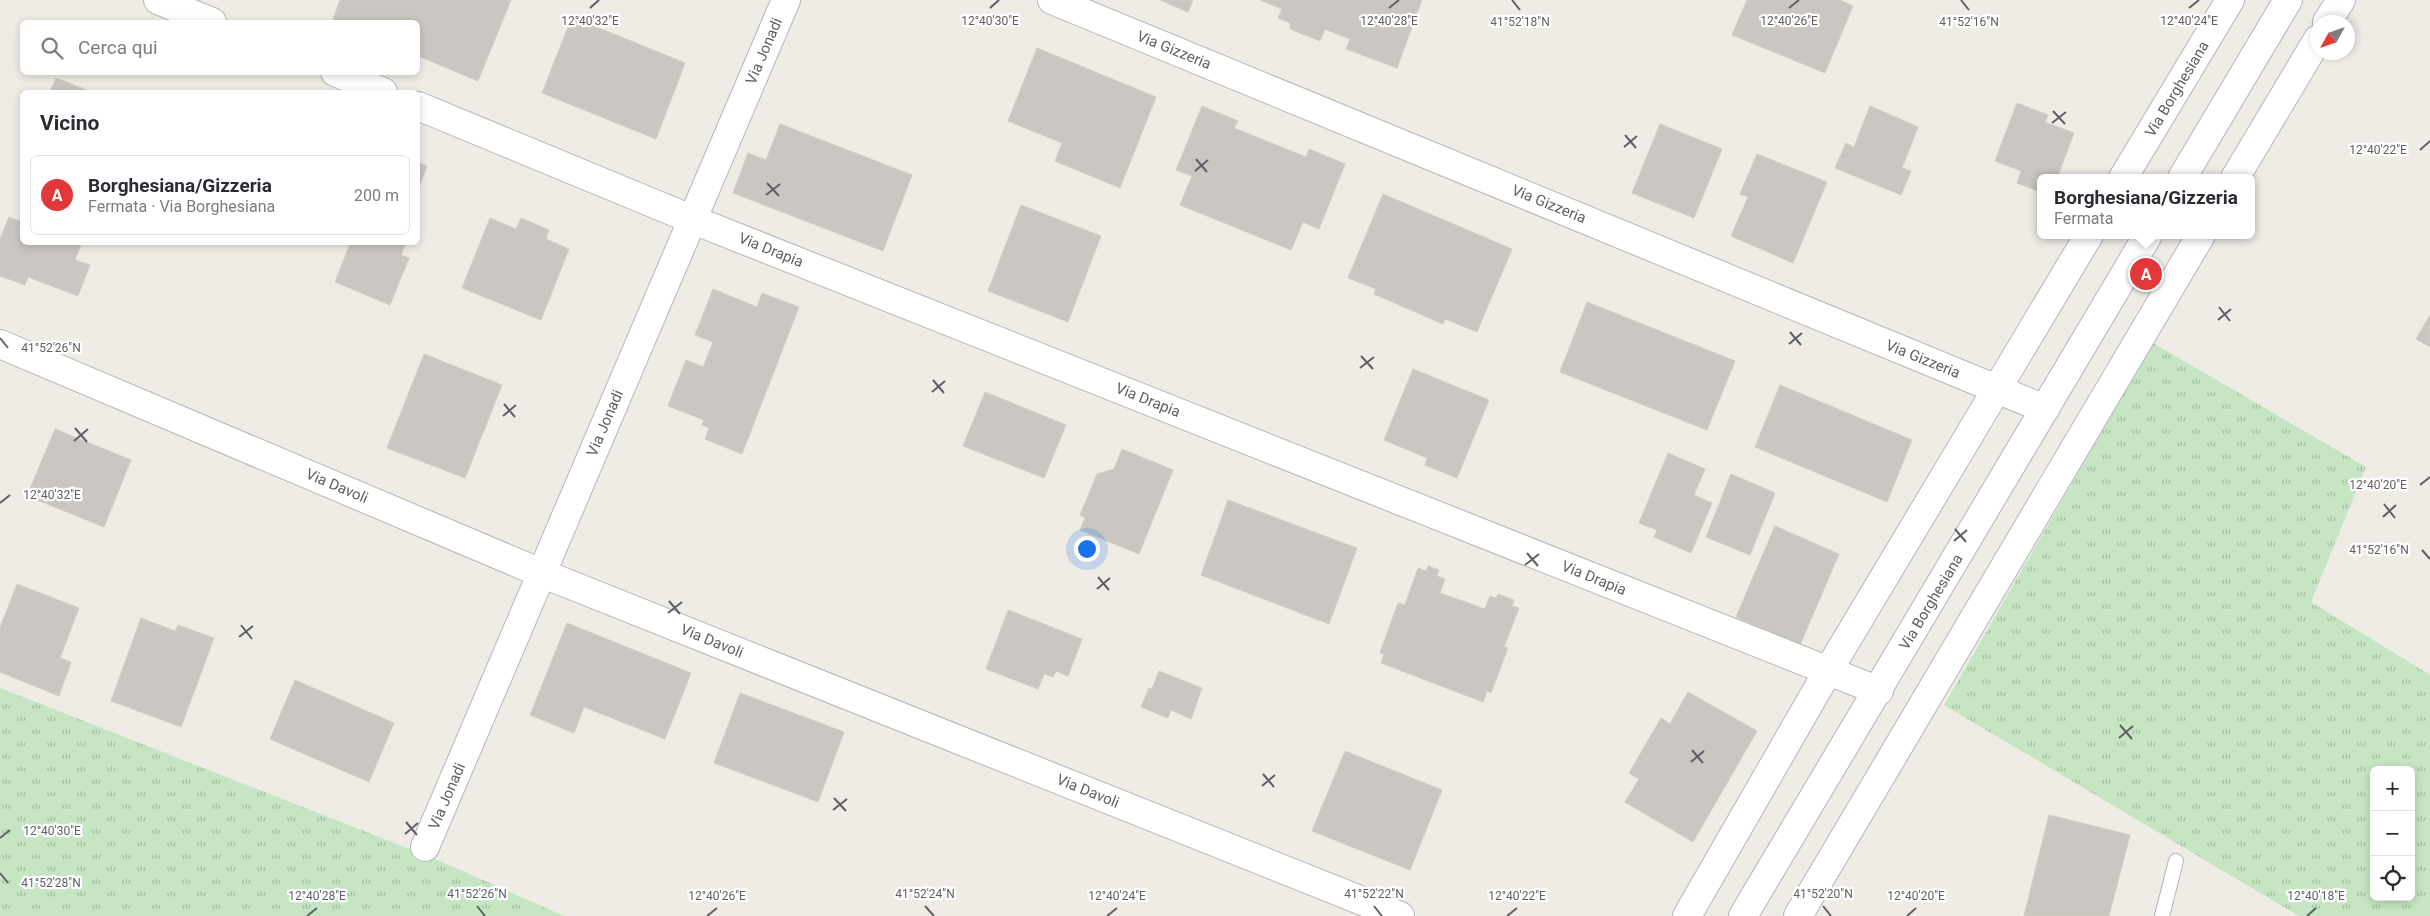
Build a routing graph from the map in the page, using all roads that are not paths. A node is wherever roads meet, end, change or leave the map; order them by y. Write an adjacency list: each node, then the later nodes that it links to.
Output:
1 (158, 0): 8 (street)
2 (786, 0): 16 (street, Via Jonadi)
3 (1052, 0): 21 (street, Via Gizzeria)
4 (2230, 0): 13 (street, Via Borghesiana)
5 (2288, 0): 14 (street)
6 (2341, 0): 7 (street)
7 (2331, 15)
8 (207, 20)
9 (2310, 52): 15 (street)
10 (342, 75): 11 (street)
11 (378, 90)
12 (420, 107): 16 (street, Via Drapia)
13 (2125, 174)
14 (2184, 174)
15 (2237, 174)
16 (691, 218): 23 (street, Via Jonadi); 24 (street, Via Drapia)
17 (2087, 239): 21 (street)
18 (2146, 239): 22 (street, Via Borghesiana)
19 (2199, 239): 31 (street)
20 (0, 344): 23 (street, Via Davoli)
21 (1997, 389): 22 (street, Via Gizzeria); 24 (street)
22 (2045, 409): 25 (street, Via Borghesiana)
23 (541, 572): 26 (street, Via Jonadi); 28 (street, Via Davoli)
24 (1828, 671): 25 (street, Via Drapia); 29 (street)
25 (1879, 691): 30 (street, Via Borghesiana)
26 (425, 847)
27 (2176, 861): 32 (lane)
28 (1400, 916)
29 (1687, 916)
30 (1743, 916)
31 (1798, 916)
32 (2162, 916)

